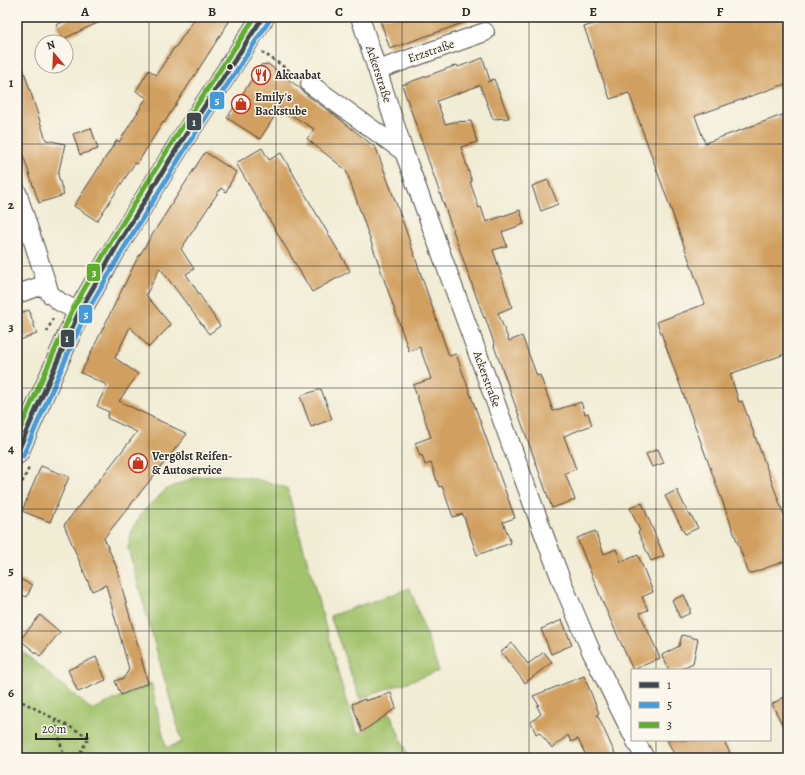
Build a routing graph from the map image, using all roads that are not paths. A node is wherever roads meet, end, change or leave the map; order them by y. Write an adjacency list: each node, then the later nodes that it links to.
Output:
1 (263, 17): 10 (main road)
2 (360, 17): 4 (street, Ackerstraße)
3 (485, 32): 4 (street, Erzstraße)
4 (378, 70): 6 (street, Ackerstraße)
5 (310, 84): 6 (street)
6 (404, 152): 12 (street, Ackerstraße)
7 (17, 192): 8 (street)
8 (47, 284): 9 (street); 10 (street)
9 (17, 294)
10 (79, 312): 11 (main road)
11 (24, 459)
12 (631, 732)
13 (636, 741): 14 (street)
14 (645, 758)

